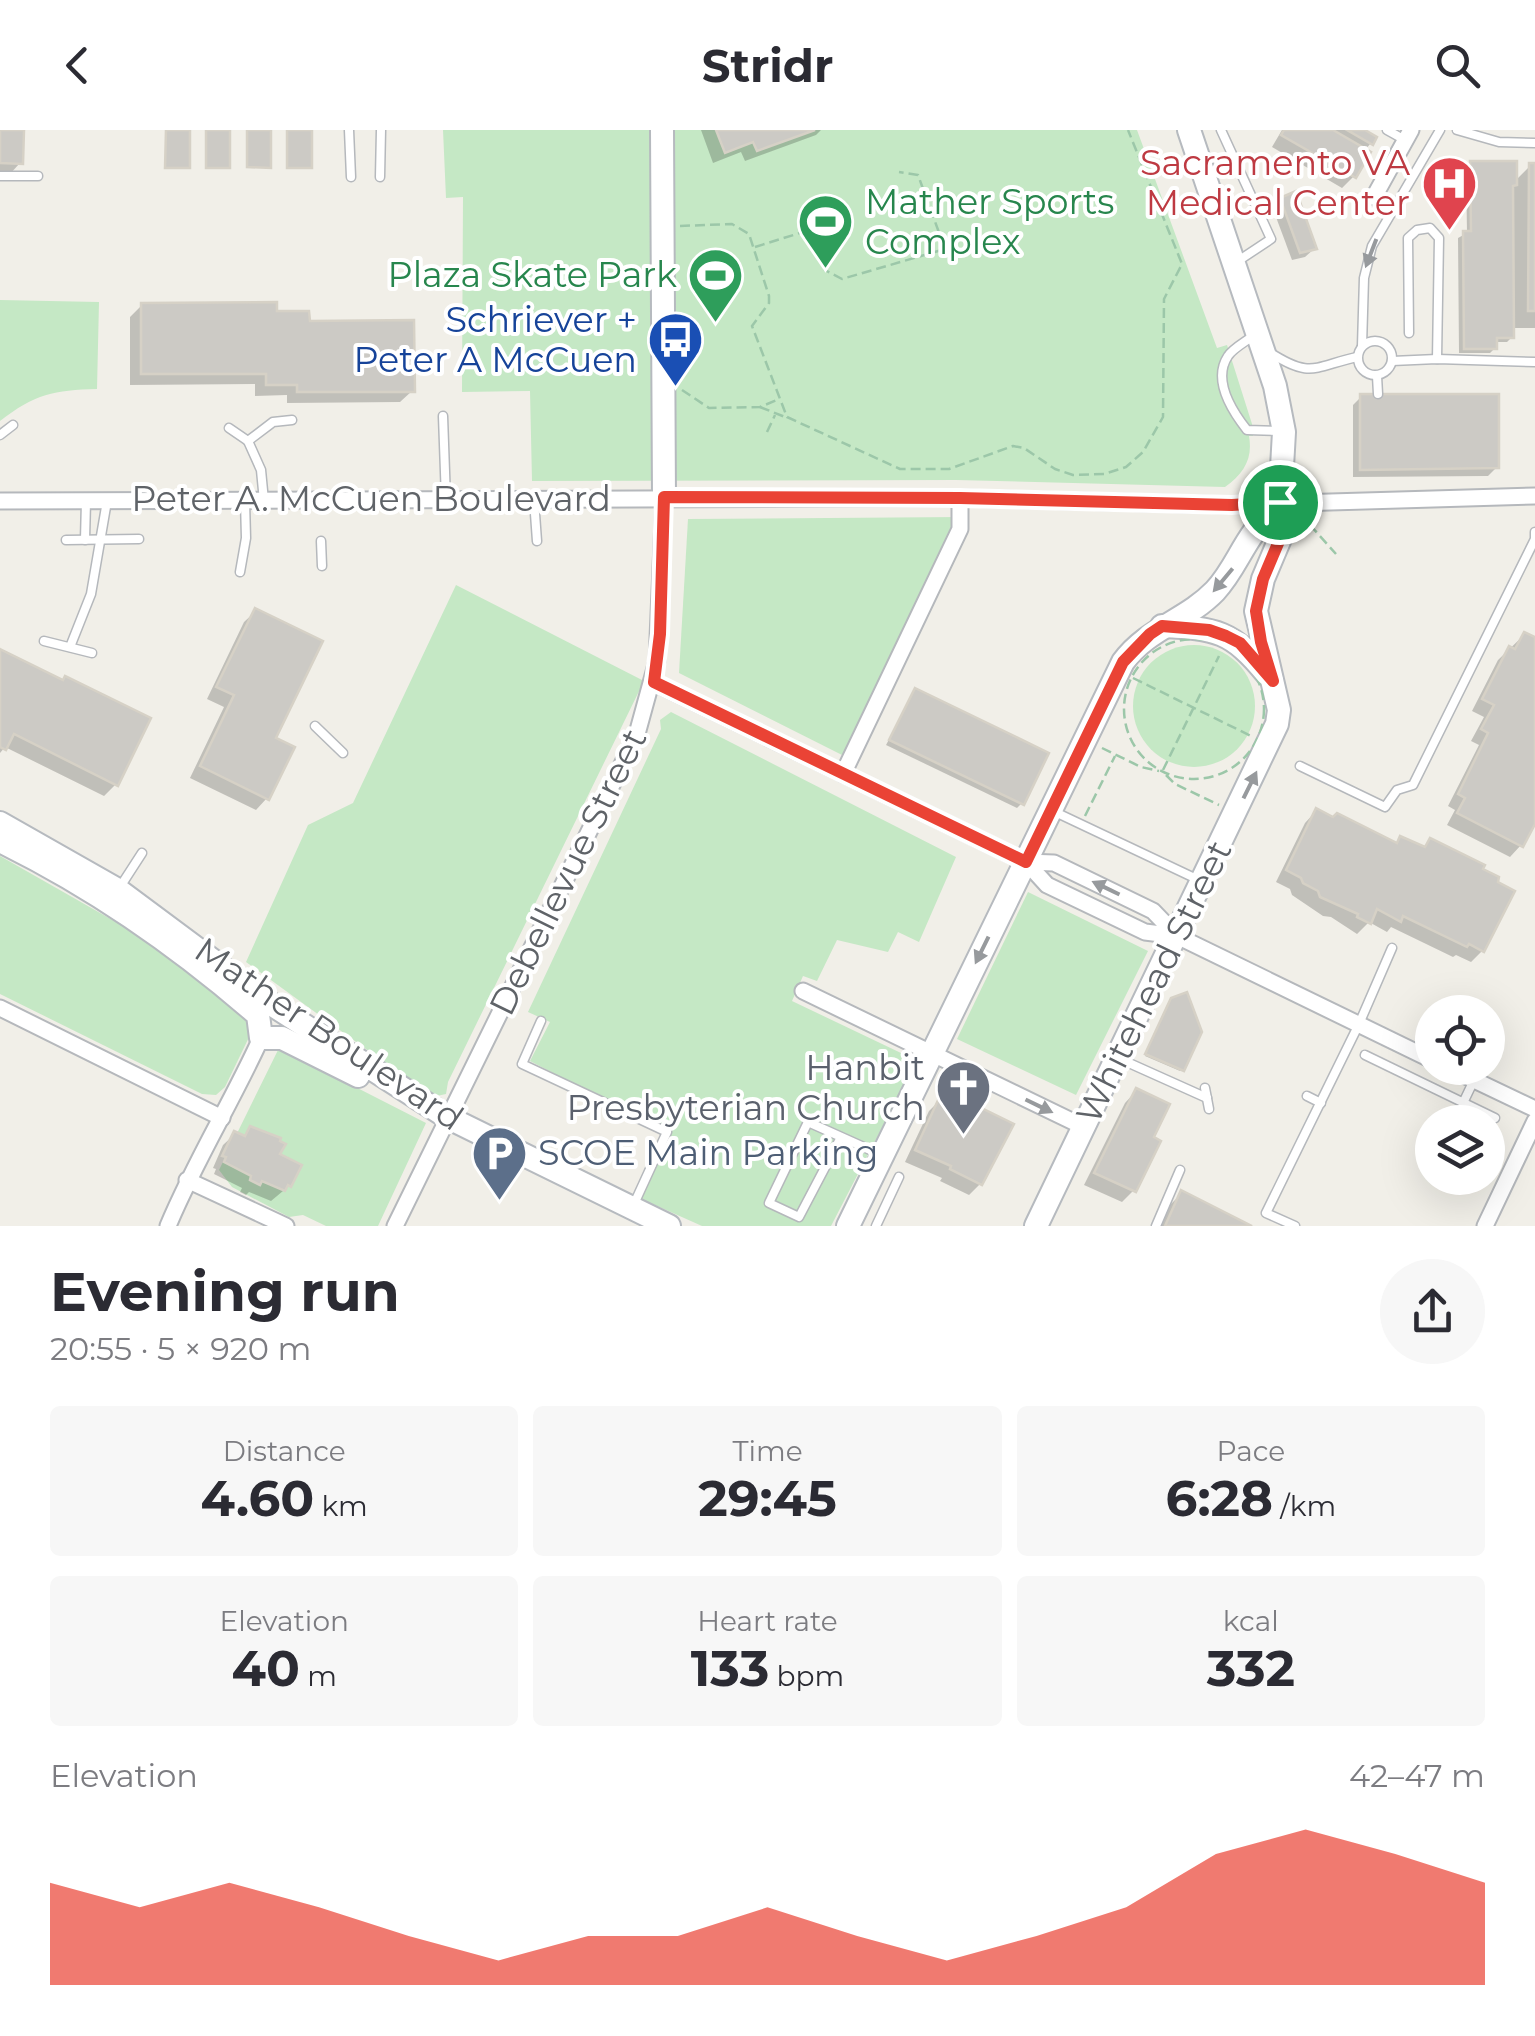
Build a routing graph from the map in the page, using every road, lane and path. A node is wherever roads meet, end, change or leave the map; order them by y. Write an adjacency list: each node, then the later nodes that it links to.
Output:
1 (350, 130): 15 (lane)
2 (380, 130): 16 (lane)
3 (662, 130): 44 (street)
4 (1128, 130): 35 (path)
5 (1189, 130): 20 (street)
6 (1221, 130): 20 (lane)
7 (1388, 130): 10 (lane)
8 (1440, 130): 23 (lane, one-way to 23)
9 (1457, 130): 11 (lane)
10 (1408, 135): 17 (street)
11 (1535, 143)
12 (899, 172): 19 (path)
13 (0, 176): 14 (lane)
14 (38, 176)
15 (352, 177)
16 (380, 177)
17 (1374, 197)
18 (679, 226): 19 (path)
19 (753, 248): 31 (path)
20 (1234, 264): 22 (street)
21 (1408, 333): 25 (lane)
22 (1260, 340): 24 (lane); 40 (street); 40 (lane)
23 (1362, 346): 24 (lane); 26 (lane)
24 (1357, 356): 28 (lane)
25 (1437, 358): 26 (lane); 27 (lane)
26 (1392, 361): 28 (lane)
27 (1535, 362)
28 (1377, 376): 30 (lane)
29 (680, 388): 32 (path)
30 (1378, 394)
31 (778, 400): 32 (path); 35 (path)
32 (760, 407): 33 (path)
33 (776, 414): 35 (path); 39 (path)
34 (443, 416): 47 (lane)
35 (787, 417)
36 (292, 420): 42 (lane)
37 (13, 426): 41 (lane)
38 (230, 428): 42 (lane)
39 (767, 432)
40 (1284, 432): 53 (street)
41 (0, 436)
42 (248, 441): 51 (lane)
43 (1535, 496): 53 (street, Peter A. McCuen Boulevard)
44 (664, 497): 45 (street, Peter A. McCuen Boulevard); 48 (street, Peter A. McCuen Boulevard); 72 (street, Debellevue Street)
45 (960, 498): 53 (street, Peter A. McCuen Boulevard); 81 (street)
46 (246, 500): 50 (street, Peter A. McCuen Boulevard); 51 (street, Peter A. McCuen Boulevard); 64 (lane)
47 (446, 500): 48 (street, Peter A. McCuen Boulevard); 51 (street, Peter A. McCuen Boulevard)
48 (534, 500): 61 (lane)
49 (86, 501): 50 (street, Peter A. McCuen Boulevard); 52 (street, Peter A. McCuen Boulevard); 58 (lane)
50 (108, 501): 59 (lane)
51 (264, 501)
52 (0, 502)
53 (1280, 502): 65 (street, one-way to 65); 71 (street)
54 (1310, 525): 62 (path)
55 (1535, 532): 79 (lane)
56 (139, 539): 59 (lane)
57 (66, 540): 58 (lane)
58 (85, 540): 59 (lane)
59 (100, 540): 67 (lane)
60 (321, 540): 63 (lane)
61 (537, 541)
62 (1336, 554)
63 (322, 566)
64 (240, 572)
65 (1162, 626): 71 (street); 83 (street)
66 (44, 641): 67 (lane)
67 (70, 646): 69 (lane)
68 (1224, 646): 70 (path); 73 (path); 75 (path)
69 (92, 653)
70 (1132, 677): 73 (path); 80 (path)
71 (1273, 681): 75 (street)
72 (654, 682): 81 (street); 113 (street, Debellevue Street)
73 (1194, 708): 75 (path); 80 (path)
74 (315, 726): 77 (lane)
75 (1266, 738): 80 (path); 89 (street, Whitehead Street, one-way to 75)
76 (1096, 745): 78 (path)
77 (343, 752)
78 (1115, 754): 80 (path); 85 (path)
79 (1300, 766)
80 (1162, 772): 82 (path)
81 (843, 774): 88 (street)
82 (1220, 805)
83 (1051, 810): 85 (lane); 88 (street)
84 (0, 822): 90 (street, Mather Boulevard)
85 (1080, 824): 89 (lane)
86 (0, 840): 97 (street, Mather Boulevard)
87 (142, 852): 90 (lane)
88 (1026, 862): 91 (street); 100 (street, one-way to 100)
89 (1203, 882): 91 (street, Whitehead Street)
90 (118, 890): 113 (street, Mather Boulevard)
91 (1177, 936): 96 (street); 102 (street, Whitehead Street)
92 (1392, 948): 96 (lane)
93 (803, 991): 100 (street)
94 (0, 1008): 112 (street)
95 (542, 1021): 123 (lane)
96 (1360, 1024): 98 (street); 108 (lane)
97 (261, 1038): 112 (street); 113 (street)
98 (1406, 1047): 99 (street); 103 (lane)
99 (1415, 1052)
100 (931, 1053): 115 (street, one-way to 115); 117 (street)
101 (1365, 1055): 103 (lane)
102 (1117, 1058): 107 (lane); 115 (street, Whitehead Street)
103 (1396, 1069): 109 (lane)
104 (1472, 1085): 109 (lane)
105 (1484, 1085): 111 (street)
106 (1306, 1096): 108 (lane)
107 (1207, 1098)
108 (1321, 1103): 132 (lane)
109 (1463, 1103): 110 (lane)
110 (1467, 1105)
111 (1535, 1110)
112 (222, 1118): 120 (street)
113 (447, 1118): 123 (street, Mather Boulevard); 126 (street, Debellevue Street)
114 (1535, 1121): 133 (street)
115 (1084, 1127): 130 (street, Whitehead Street)
116 (840, 1137): 116 (lane); 117 (lane)
117 (881, 1155): 122 (street)
118 (1180, 1170): 131 (lane)
119 (898, 1177): 122 (lane)
120 (187, 1180): 121 (street); 124 (street)
121 (218, 1194): 124 (street); 125 (street)
122 (871, 1206): 128 (street); 129 (lane)
123 (632, 1208): 127 (street, Mather Boulevard)
124 (168, 1226)
125 (286, 1226)
126 (394, 1226)
127 (669, 1226)
128 (848, 1226)
129 (876, 1226)
130 (1036, 1226)
131 (1156, 1226)
132 (1295, 1226)
133 (1486, 1226)

